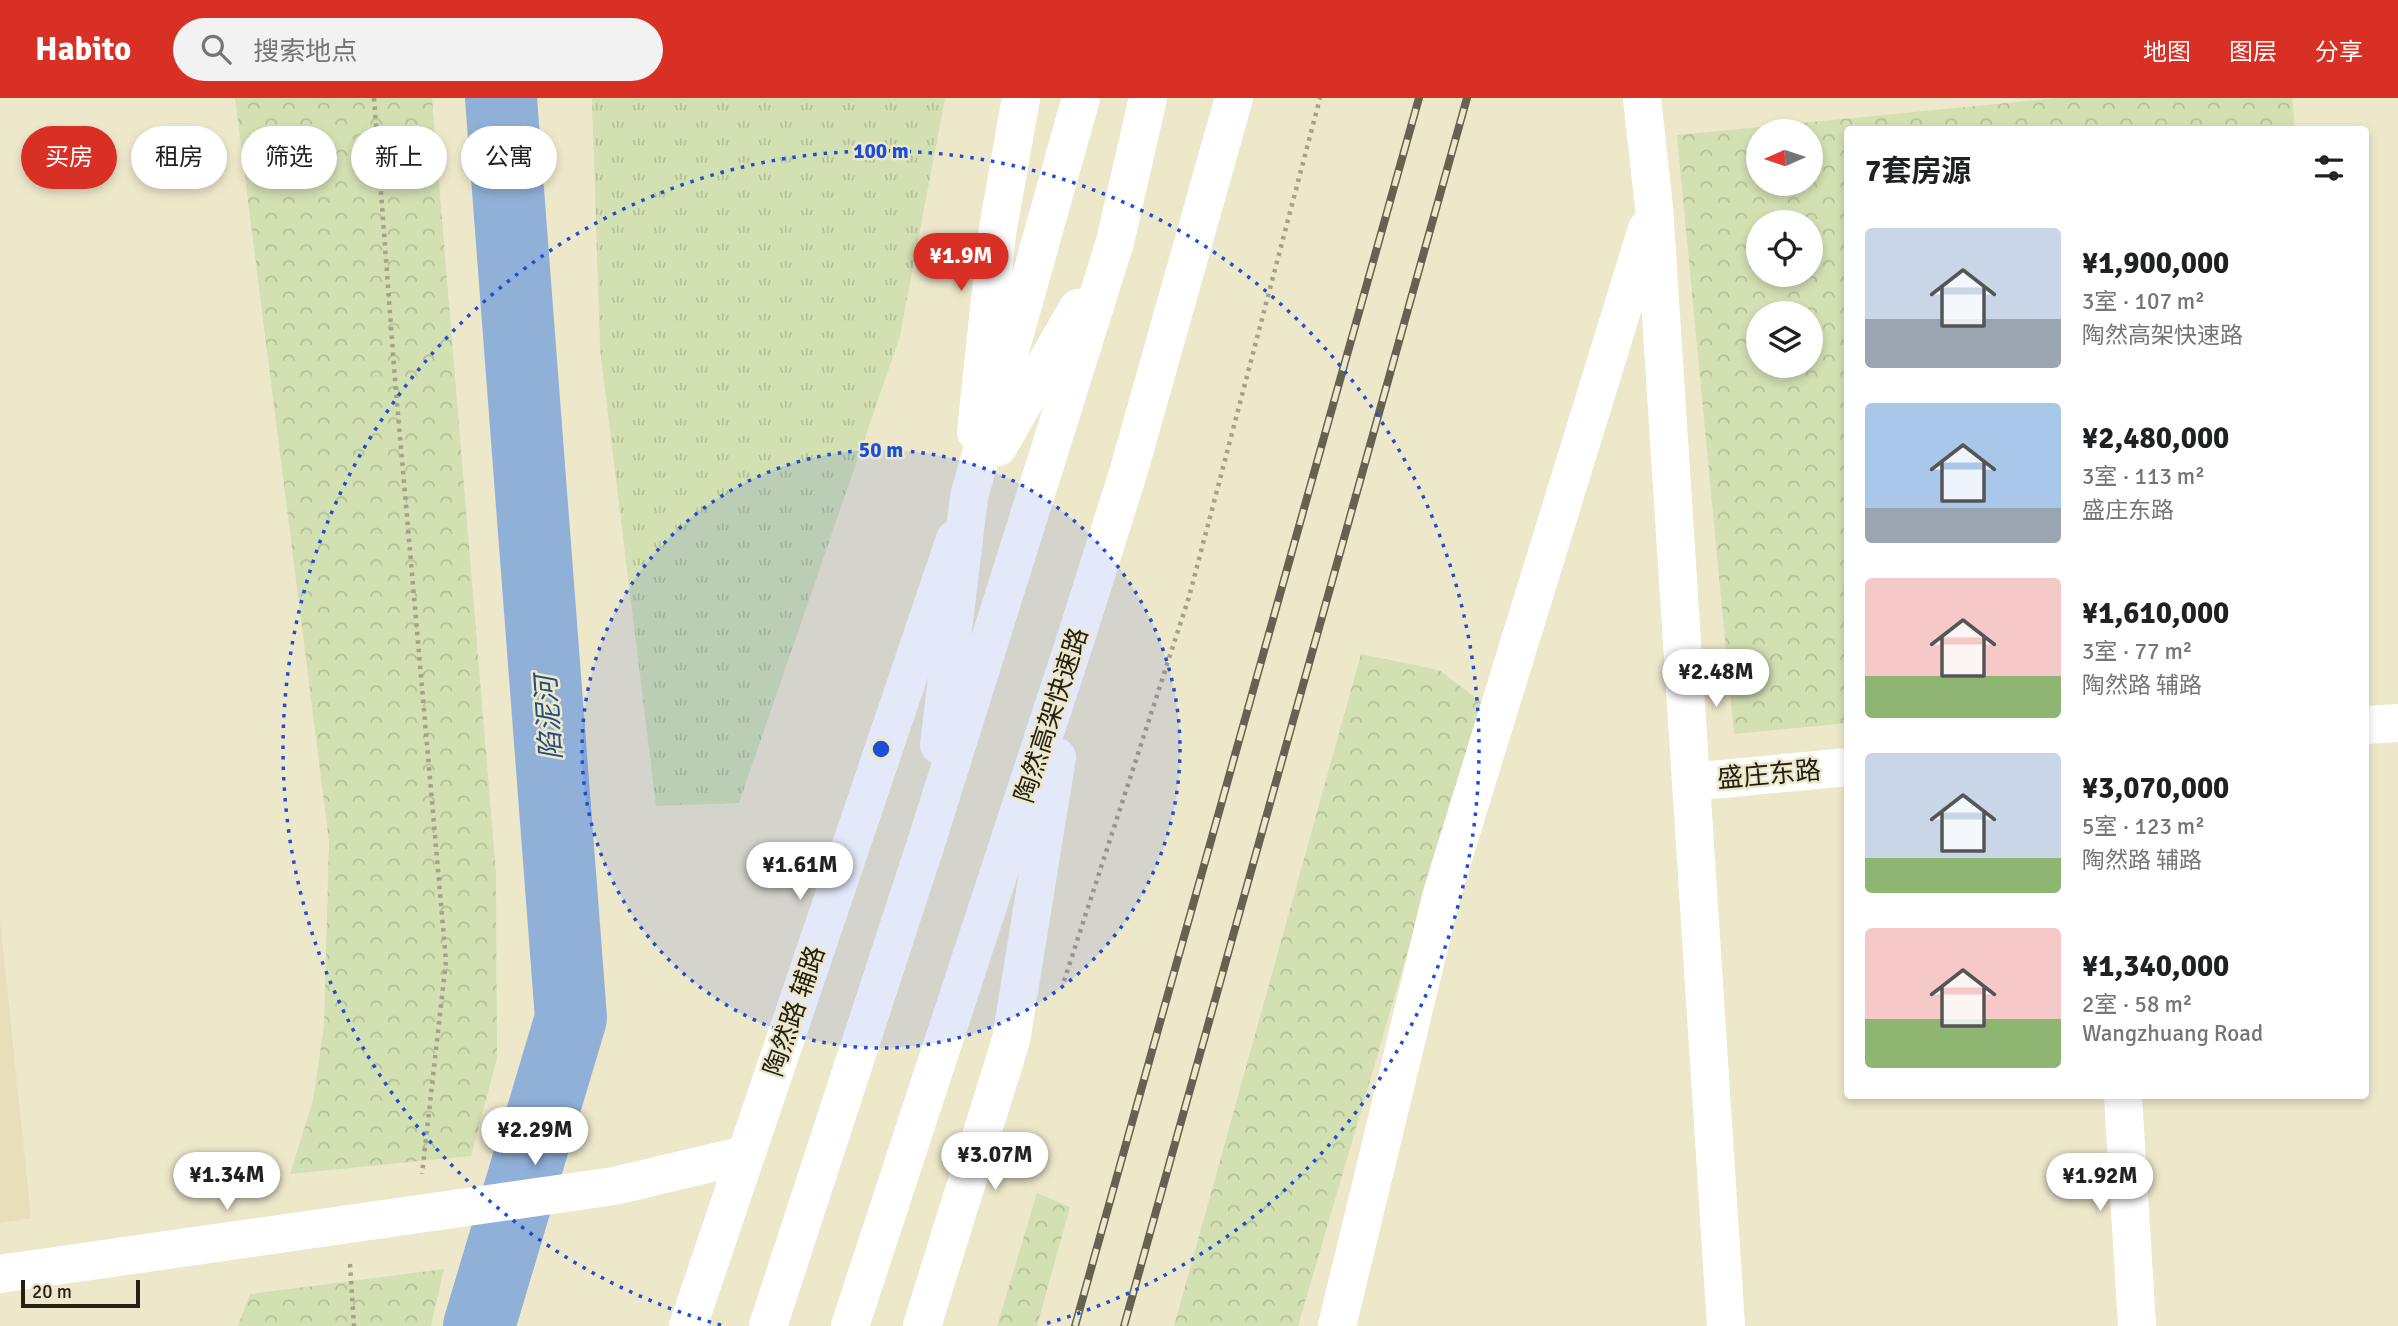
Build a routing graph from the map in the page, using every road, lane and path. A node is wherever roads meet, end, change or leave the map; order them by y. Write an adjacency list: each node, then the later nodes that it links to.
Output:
1 (374, 98): 20 (path)
2 (1021, 98): 10 (main road)
3 (1148, 98): 9 (main road)
4 (1234, 98): 11 (main road, 陶然高架快速路)
5 (1320, 98): 17 (path)
6 (1642, 98): 8 (main road)
7 (1080, 102): 10 (main road)
8 (1654, 207): 15 (main road); 28 (main road)
9 (1115, 242): 10 (main road); 16 (main road)
10 (969, 497): 16 (main road); 19 (main road, 陶然路 辅路)
11 (1075, 641): 26 (main road, 陶然高架快速路); 27 (main road)
12 (2398, 723): 13 (main road)
13 (2369, 725)
14 (1844, 767): 15 (main road, 盛庄东路)
15 (1691, 782): 29 (main road)
16 (928, 837): 25 (main road)
17 (1061, 989)
18 (2123, 1099): 30 (main road)
19 (745, 1155): 20 (main road); 24 (main road, 陶然路 辅路)
20 (418, 1214): 21 (main road)
21 (348, 1225): 22 (main road); 23 (path)
22 (0, 1274)
23 (354, 1326)
24 (688, 1326)
25 (768, 1326)
26 (850, 1326)
27 (922, 1326)
28 (1337, 1326)
29 (1726, 1326)
30 (2137, 1326)

